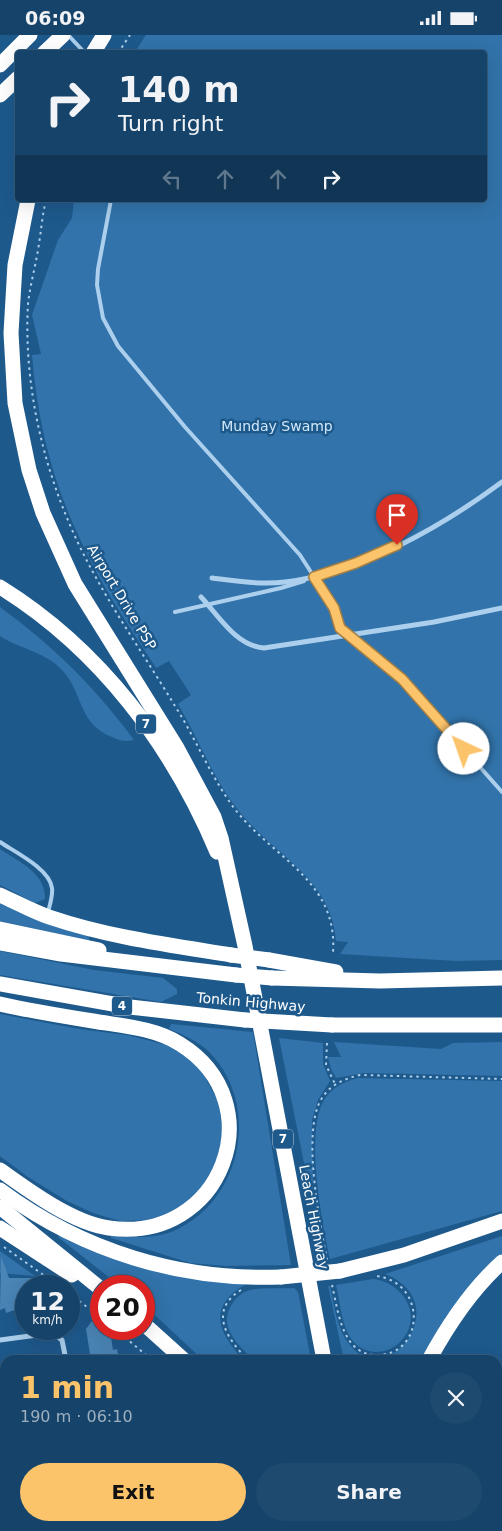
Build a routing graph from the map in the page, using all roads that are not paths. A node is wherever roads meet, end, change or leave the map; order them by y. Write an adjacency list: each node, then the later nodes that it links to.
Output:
1 (30, 35): 8 (highway)
2 (63, 35): 5 (highway)
3 (68, 35): 6 (lane)
4 (104, 35): 7 (highway)
5 (47, 50)
6 (82, 50)
7 (95, 50)
8 (0, 63)
9 (15, 81): 10 (highway)
10 (0, 95)
11 (28, 202): 25 (highway)
12 (111, 202): 14 (lane)
13 (502, 482): 14 (street)
14 (314, 577): 15 (street); 18 (lane); 21 (lane)
15 (212, 578)
16 (0, 587): 25 (highway, 7)
17 (201, 597): 18 (street)
18 (208, 605): 20 (lane); 21 (street)
19 (502, 608): 21 (street)
20 (175, 612)
21 (348, 635): 22 (lane)
22 (502, 791)
23 (0, 842): 26 (lane)
24 (0, 895): 26 (highway)
25 (235, 905): 43 (highway, Leach Highway / 7)
26 (47, 916): 31 (highway, bridge)
27 (0, 929): 29 (highway)
28 (0, 943): 29 (highway, Tonkin Highway)
29 (198, 971): 31 (highway, Tonkin Highway, bridge)
30 (502, 978): 31 (highway, Tonkin Highway)
31 (380, 981)
32 (0, 984): 34 (highway, Tonkin Highway / 4, bridge)
33 (0, 1004): 35 (highway)
34 (502, 1025)
35 (0, 1170)
36 (0, 1190): 38 (highway, bridge)
37 (0, 1207): 41 (highway)
38 (502, 1221)
39 (0, 1228): 42 (highway)
40 (502, 1262): 50 (highway)
41 (90, 1280)
42 (90, 1286)
43 (317, 1322): 48 (highway, Leach Highway / 7); 49 (highway)
44 (155, 1334): 47 (highway)
45 (0, 1340): 46 (street)
46 (65, 1355)
47 (178, 1355)
48 (323, 1355)
49 (329, 1355)
50 (432, 1355)

